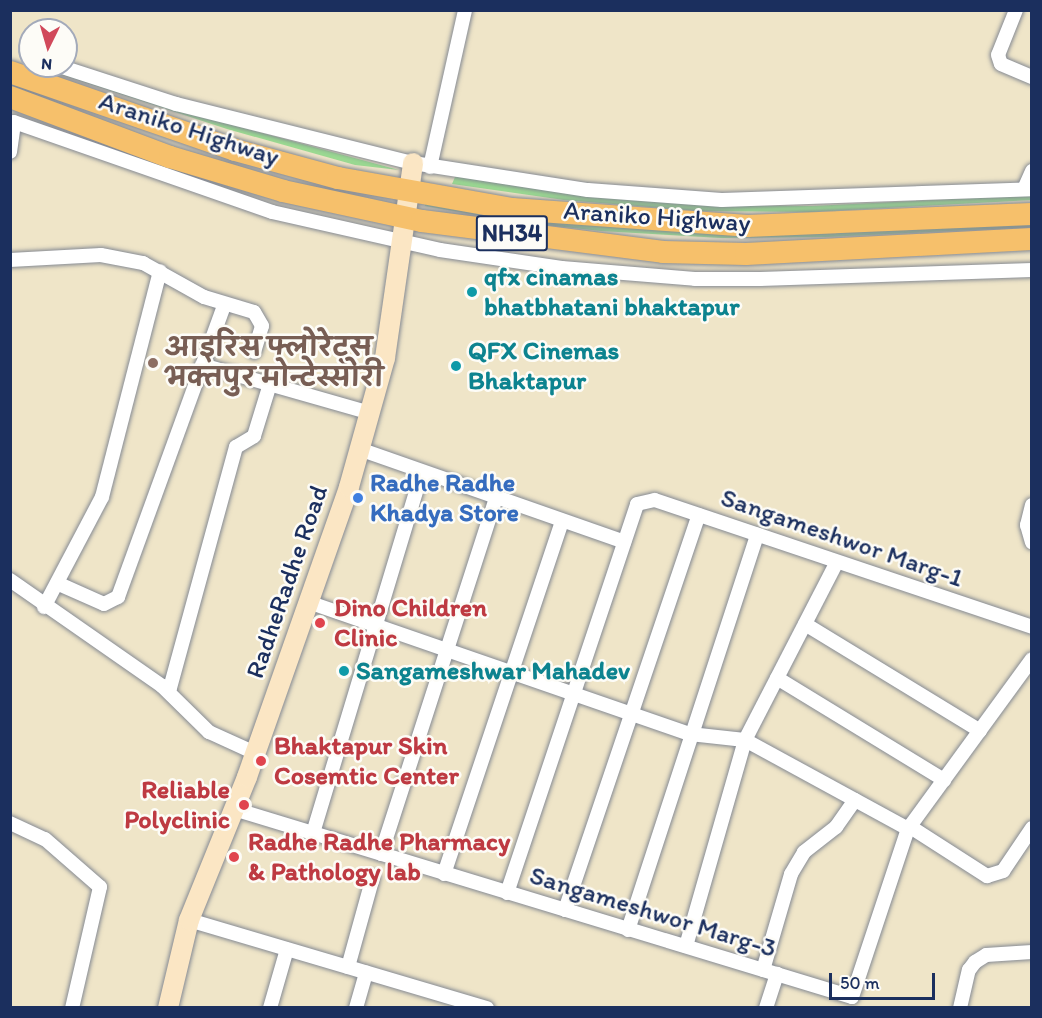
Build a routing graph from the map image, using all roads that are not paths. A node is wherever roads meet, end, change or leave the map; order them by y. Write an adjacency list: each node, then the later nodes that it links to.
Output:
1 (465, 10): 8 (street)
2 (1016, 10): 5 (street)
3 (78, 72): 8 (street)
4 (11, 73): 11 (highway, Araniko Highway / NH34)
5 (1032, 77)
6 (10, 97): 13 (highway, Araniko Highway / NH34)
7 (10, 152): 15 (street)
8 (422, 165): 10 (street); 11 (main road, RadheRadhe Road)
9 (1032, 171): 10 (street)
10 (1028, 189)
11 (408, 192): 12 (highway, Araniko Highway / NH34); 13 (main road, RadheRadhe Road)
12 (1032, 214)
13 (404, 217): 14 (highway, Araniko Highway / NH34); 15 (main road, RadheRadhe Road)
14 (1032, 239)
15 (400, 241): 17 (street); 23 (main road, RadheRadhe Road)
16 (10, 260): 18 (street)
17 (1032, 270)
18 (160, 271): 19 (street); 35 (street)
19 (224, 305): 20 (street); 21 (street)
20 (254, 352)
21 (202, 365): 22 (street); 35 (street)
22 (270, 384): 23 (street); 45 (street)
23 (370, 413): 24 (main road, RadheRadhe Road)
24 (359, 450): 25 (street); 36 (main road, RadheRadhe Road)
25 (422, 472): 26 (street); 39 (street)
26 (496, 498): 29 (street); 41 (street)
27 (1032, 505): 31 (street)
28 (699, 515): 30 (street, Sangameshwor Marg-1); 32 (street, Sangameshwor Marg-1); 47 (street)
29 (562, 522): 32 (street); 43 (street)
30 (757, 535): 33 (street, Sangameshwor Marg-1); 49 (street)
31 (1032, 542)
32 (624, 543): 46 (street)
33 (837, 562): 38 (street); 40 (street, Sangameshwor Marg-1)
34 (10, 580): 37 (street)
35 (58, 584): 37 (street)
36 (311, 603): 39 (street); 51 (main road, RadheRadhe Road)
37 (44, 607): 45 (street)
38 (805, 624): 44 (street); 48 (street)
39 (378, 626): 41 (street); 58 (street)
40 (1032, 627)
41 (448, 650): 43 (street); 59 (street)
42 (1032, 659): 48 (street)
43 (514, 673): 46 (street); 60 (street)
44 (777, 678): 50 (street); 52 (street)
45 (162, 686): 51 (street)
46 (573, 694): 47 (street); 62 (street)
47 (630, 713): 49 (street); 63 (street)
48 (980, 731): 52 (street)
49 (690, 734): 50 (street); 65 (street)
50 (746, 740): 53 (street); 66 (street)
51 (255, 753): 54 (main road, RadheRadhe Road)
52 (944, 780): 56 (street)
53 (855, 800): 56 (street); 70 (street)
54 (234, 809): 58 (street, Sangameshwor Marg-3); 64 (main road, RadheRadhe Road)
55 (10, 823): 75 (street)
56 (909, 827): 57 (street); 74 (street)
57 (1032, 828)
58 (313, 833): 59 (street, Sangameshwor Marg-3)
59 (381, 854): 60 (street, Sangameshwor Marg-3)
60 (444, 874): 62 (street, Sangameshwor Marg-3)
61 (373, 877): 69 (street)
62 (507, 893): 63 (street, Sangameshwor Marg-3)
63 (565, 910): 65 (street, Sangameshwor Marg-3)
64 (189, 920): 67 (street); 76 (main road, RadheRadhe Road)
65 (628, 930): 66 (street, Sangameshwor Marg-3)
66 (686, 946): 70 (street, Sangameshwor Marg-3)
67 (287, 949): 69 (street); 77 (street)
68 (1032, 952): 81 (street)
69 (348, 967): 71 (street)
70 (763, 970): 72 (street, Sangameshwor Marg-3)
71 (366, 972): 73 (street); 78 (street)
72 (777, 974): 74 (street, Sangameshwor Marg-3); 80 (street)
73 (446, 1002): 79 (street)
74 (856, 1002)
75 (72, 1008)
76 (168, 1008)
77 (270, 1008)
78 (356, 1008)
79 (487, 1008)
80 (766, 1008)
81 (960, 1008)

